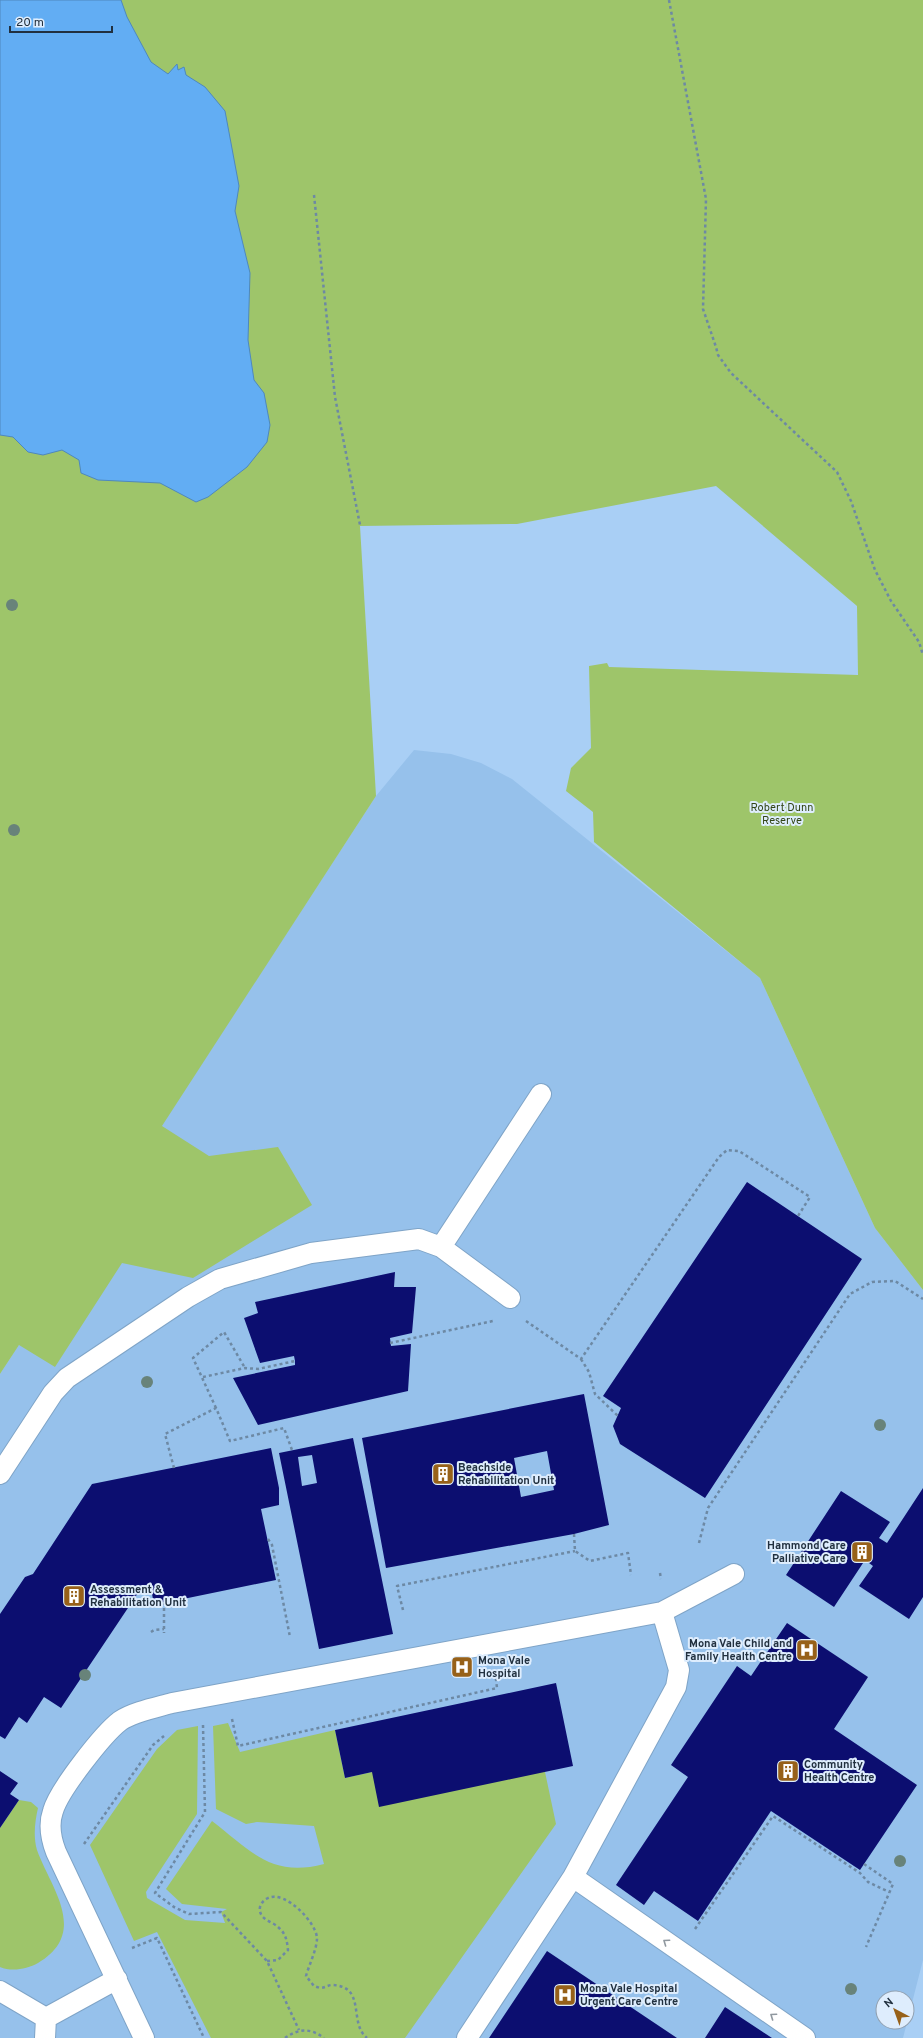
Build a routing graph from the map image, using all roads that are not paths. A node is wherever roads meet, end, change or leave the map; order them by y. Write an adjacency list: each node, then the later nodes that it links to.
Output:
1 (541, 1094): 2 (lane)
2 (441, 1246): 3 (lane); 4 (lane)
3 (510, 1298)
4 (0, 1474)
5 (734, 1574): 6 (lane)
6 (662, 1612): 7 (lane); 8 (lane)
7 (573, 1877): 13 (lane); 14 (lane, one-way to 7)
8 (117, 1979): 10 (lane); 12 (lane)
9 (0, 1992): 10 (lane)
10 (46, 2018): 11 (lane)
11 (45, 2038)
12 (144, 2038)
13 (467, 2038)
14 (805, 2038)

